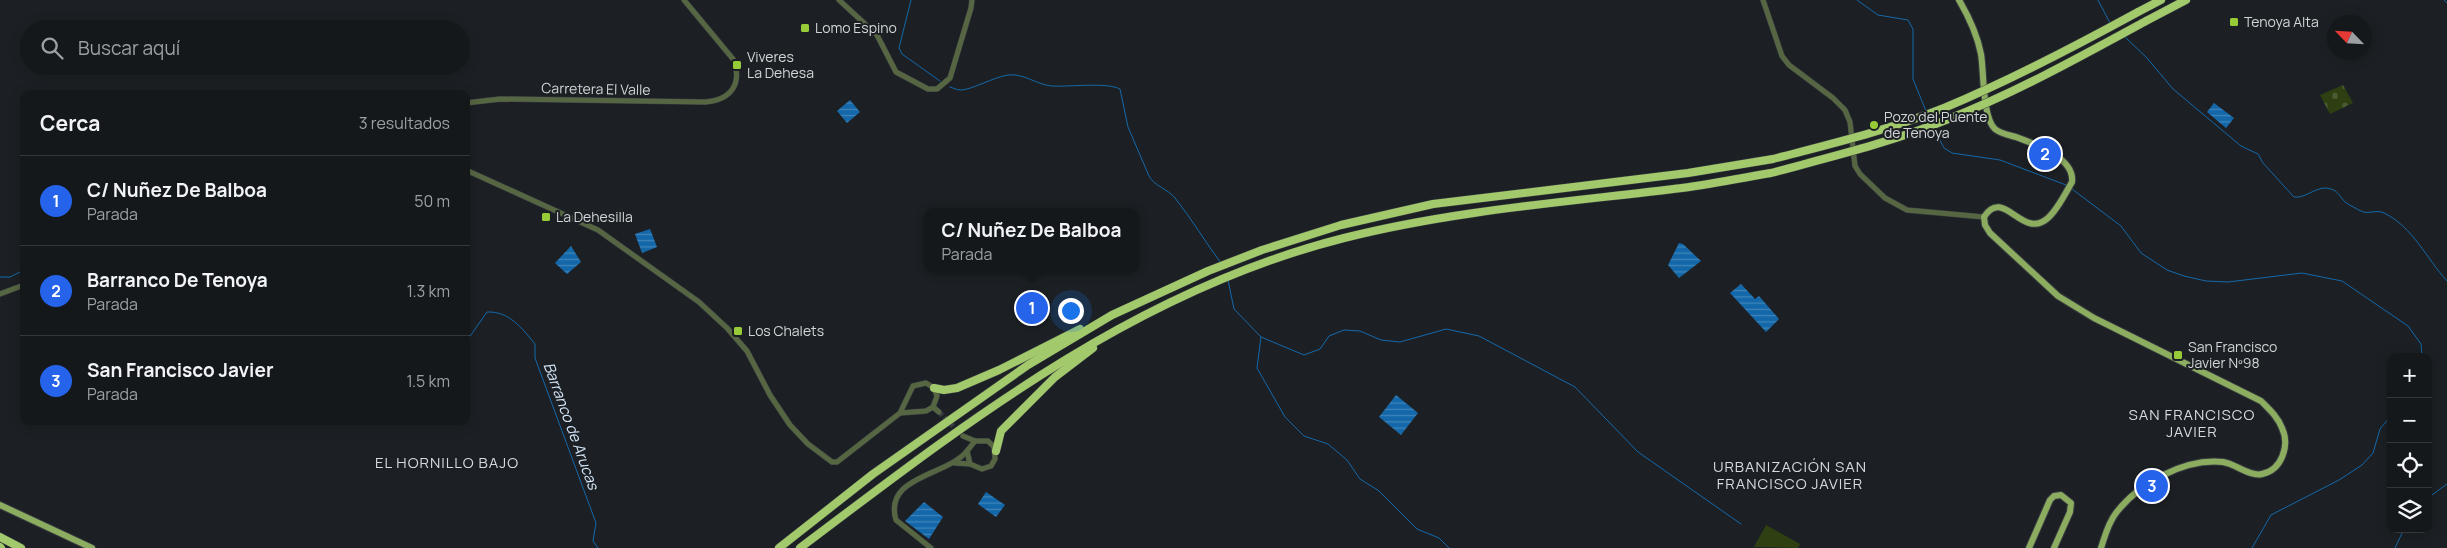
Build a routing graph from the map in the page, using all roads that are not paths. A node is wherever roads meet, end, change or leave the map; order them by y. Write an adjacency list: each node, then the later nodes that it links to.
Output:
1 (684, 0): 8 (street, Carretera El Valle)
2 (839, 0): 3 (street)
3 (972, 0)
4 (1763, 0): 10 (street)
5 (1960, 0): 10 (main road)
6 (2161, 0): 13 (highway, bridge)
7 (2186, 0): 14 (highway, bridge)
8 (470, 103)
9 (470, 172): 20 (street)
10 (1984, 217): 35 (main road)
11 (20, 286): 12 (street)
12 (0, 294)
13 (1097, 322): 15 (highway); 30 (highway)
14 (1107, 337): 23 (highway); 31 (highway)
15 (934, 388): 16 (street); 17 (street)
16 (909, 398): 18 (street); 20 (street)
17 (932, 407): 18 (street); 19 (street)
18 (918, 410): 20 (street)
19 (939, 412)
20 (900, 414)
21 (975, 441): 22 (street); 22 (street); 23 (street)
22 (967, 450): 24 (street); 25 (street)
23 (996, 451): 25 (street)
24 (952, 463): 25 (street); 32 (street)
25 (970, 464)
26 (0, 505): 29 (main road)
27 (0, 537): 28 (highway)
28 (21, 548)
29 (92, 548)
30 (779, 548)
31 (800, 548)
32 (931, 548)
33 (2029, 548): 34 (main road)
34 (2054, 548)
35 (2101, 548)

